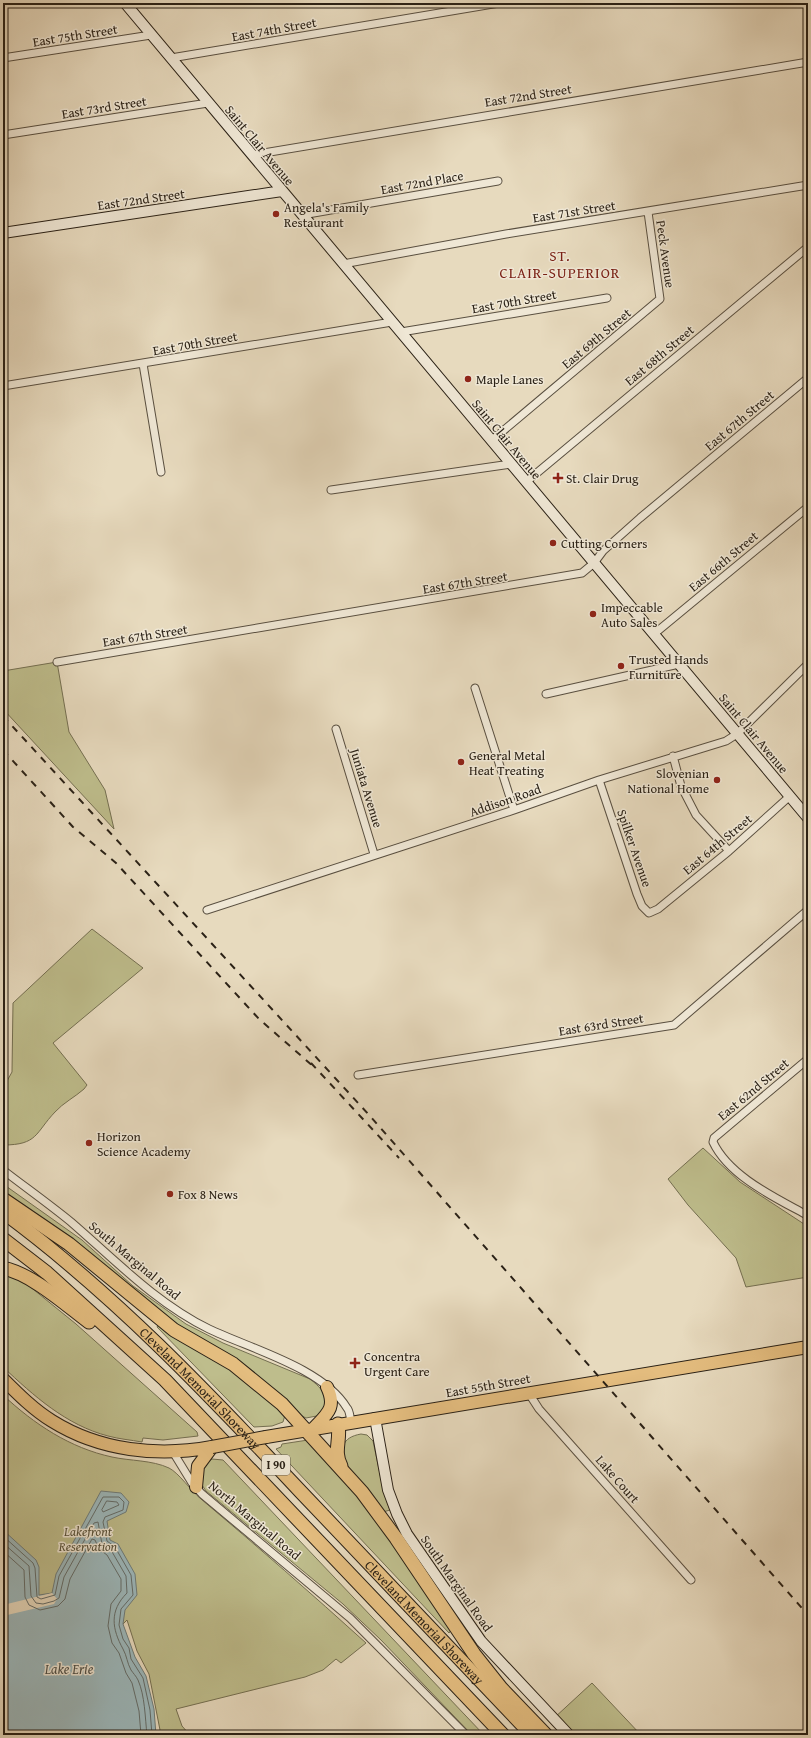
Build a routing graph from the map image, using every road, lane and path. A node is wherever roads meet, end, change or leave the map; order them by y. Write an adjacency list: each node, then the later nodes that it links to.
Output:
1 (125, 3): 3 (main road, Saint Clair Avenue)
2 (494, 3): 5 (street, East 74th Street)
3 (151, 34): 4 (street, East 75th Street); 5 (main road, Saint Clair Avenue)
4 (3, 58)
5 (171, 58): 7 (main road, Saint Clair Avenue)
6 (808, 62): 9 (street, East 72nd Street)
7 (208, 103): 8 (street, East 73rd Street); 9 (main road, Saint Clair Avenue)
8 (3, 135)
9 (252, 155): 12 (main road, Saint Clair Avenue)
10 (498, 181): 14 (street, East 72nd Place)
11 (808, 185): 13 (street, East 71st Street)
12 (282, 191): 14 (main road, Saint Clair Avenue); 15 (main road, East 72nd Street)
13 (648, 212): 17 (street, East 71st Street); 19 (street, Peck Avenue)
14 (302, 215): 17 (main road, Saint Clair Avenue)
15 (3, 233)
16 (808, 247): 28 (street, East 68th Street)
17 (343, 264): 20 (main road, Saint Clair Avenue)
18 (607, 298): 21 (street, East 70th Street)
19 (660, 300): 25 (street, East 69th Street)
20 (392, 322): 21 (main road, Saint Clair Avenue); 22 (street, East 70th Street)
21 (401, 332): 25 (main road, Saint Clair Avenue)
22 (143, 364): 24 (street, East 70th Street); 27 (street)
23 (808, 378): 31 (street, East 67th Street)
24 (3, 386)
25 (491, 440): 26 (main road, Saint Clair Avenue)
26 (511, 464): 28 (main road, Saint Clair Avenue); 29 (street)
27 (161, 472)
28 (526, 482): 31 (main road, Saint Clair Avenue)
29 (331, 490)
30 (808, 507): 32 (street, East 66th Street)
31 (594, 563): 32 (main road, Saint Clair Avenue); 33 (street, East 67th Street)
32 (654, 634): 34 (main road, Saint Clair Avenue)
33 (57, 662)
34 (679, 664): 37 (street); 39 (main road, Saint Clair Avenue)
35 (808, 664): 39 (street, Addison Road)
36 (475, 688): 43 (street)
37 (546, 694)
38 (336, 729): 46 (street, Juniata Avenue)
39 (737, 734): 40 (street, Addison Road); 42 (main road, Saint Clair Avenue)
40 (673, 756): 41 (street, Addison Road); 45 (street)
41 (599, 780): 43 (street, Addison Road); 47 (street, Spilker Avenue)
42 (790, 796): 44 (main road, Saint Clair Avenue); 45 (street, East 64th Street)
43 (514, 810): 46 (street, Addison Road)
44 (808, 818)
45 (728, 852): 47 (street, East 64th Street)
46 (374, 854): 48 (street, Addison Road)
47 (658, 909)
48 (207, 910)
49 (808, 910): 51 (street, East 63rd Street)
50 (808, 1059): 55 (street, East 62nd Street)
51 (358, 1075)
52 (3, 1170): 61 (street, South Marginal Road)
53 (3, 1199): 65 (highway)
54 (3, 1212): 73 (highway, Cleveland Memorial Shoreway / I 90)
55 (806, 1213)
56 (3, 1239): 59 (highway, Cleveland Memorial Shoreway / I 90)
57 (3, 1268): 59 (highway)
58 (808, 1347): 62 (main road, East 55th Street)
59 (140, 1358): 72 (highway, Cleveland Memorial Shoreway / I 90)
60 (3, 1379): 67 (main road)
61 (328, 1387): 64 (street, South Marginal Road); 65 (main road)
62 (528, 1392): 63 (main road, East 55th Street); 70 (street, Lake Court)
63 (375, 1418): 64 (main road, East 55th Street); 75 (main road, South Marginal Road)
64 (344, 1423): 65 (main road, East 55th Street); 68 (highway)
65 (309, 1429): 66 (main road, East 55th Street, bridge); 68 (highway)
66 (208, 1448): 67 (main road, East 55th Street); 69 (main road)
67 (173, 1452): 69 (street, North Marginal Road)
68 (343, 1470): 74 (highway)
69 (196, 1487): 71 (street, North Marginal Road)
70 (691, 1580)
71 (466, 1735)
72 (503, 1735)
73 (532, 1735)
74 (546, 1735)
75 (569, 1735)

